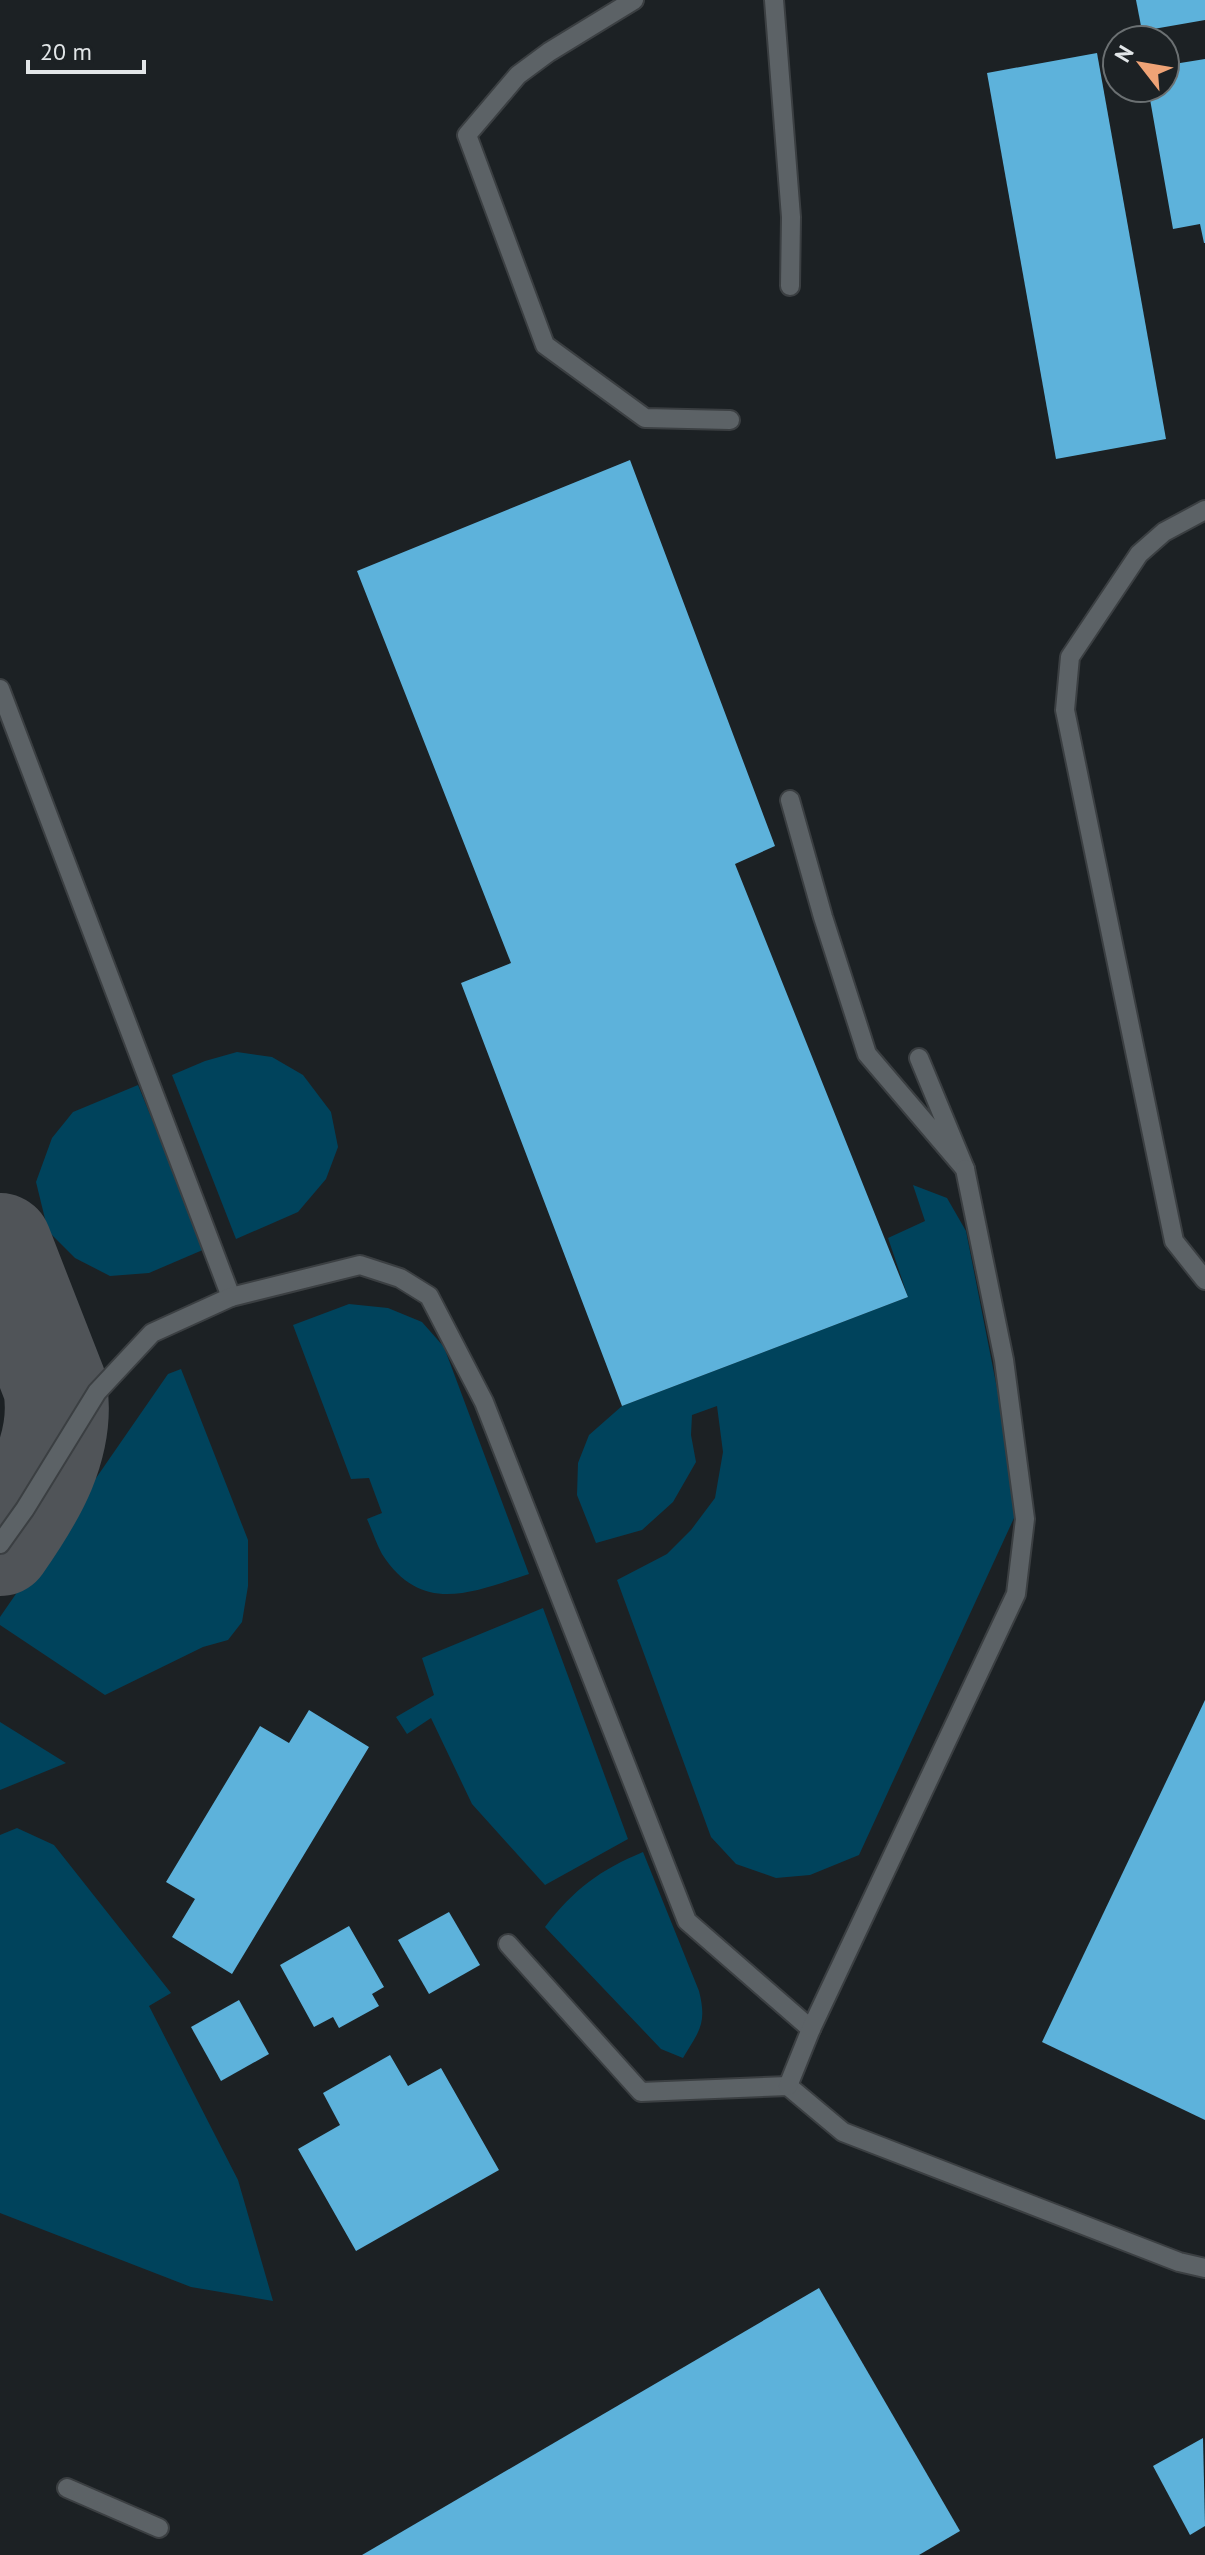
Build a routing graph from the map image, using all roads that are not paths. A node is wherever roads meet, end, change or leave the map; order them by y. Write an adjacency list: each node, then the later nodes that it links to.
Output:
1 (634, 0): 4 (lane)
2 (774, 0): 3 (lane)
3 (790, 286)
4 (730, 420)
5 (1205, 510): 10 (lane)
6 (0, 689): 11 (lane)
7 (790, 800): 9 (lane)
8 (919, 1058): 9 (lane)
9 (965, 1169): 14 (lane)
10 (1205, 1280)
11 (231, 1297): 12 (lane); 14 (lane)
12 (0, 1544)
13 (508, 1944): 15 (lane)
14 (811, 2029): 15 (lane)
15 (788, 2086): 16 (lane)
16 (1205, 2268)
17 (67, 2488): 18 (lane)
18 (159, 2528)

